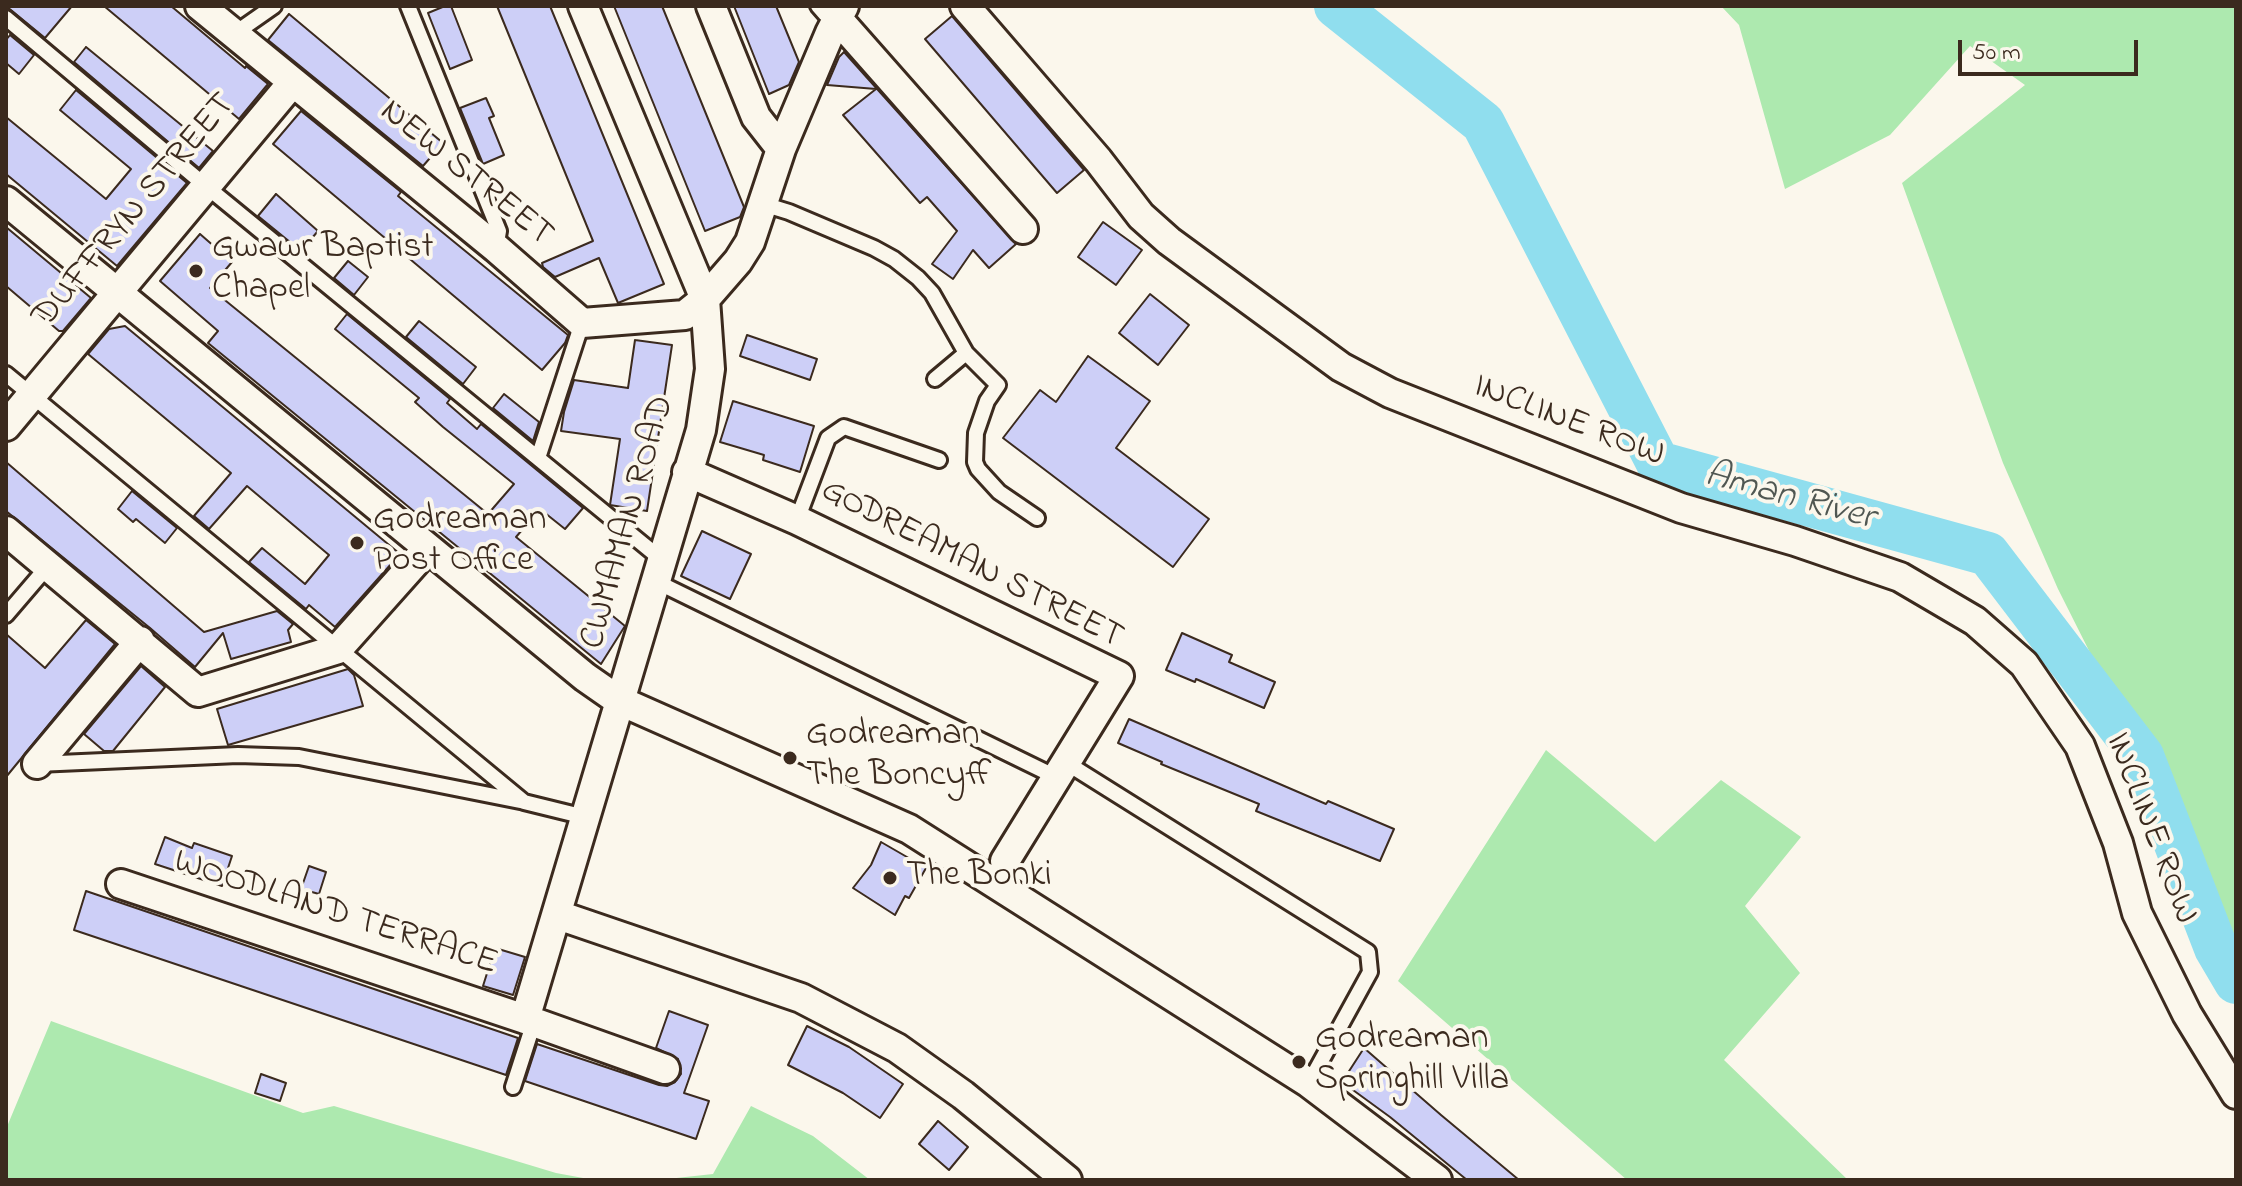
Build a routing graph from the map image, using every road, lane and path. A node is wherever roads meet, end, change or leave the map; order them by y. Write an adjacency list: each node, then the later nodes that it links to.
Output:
1 (200, 6): 9 (street, NEW STREET)
2 (274, 6): 9 (lane)
3 (408, 6): 16 (lane)
4 (583, 6): 18 (street, CWMAMAN ROAD)
5 (711, 6): 11 (street)
6 (965, 6): 49 (street, INCLINE ROW)
7 (833, 10): 11 (street); 15 (street)
8 (6, 18): 12 (lane)
9 (234, 34): 10 (street, NEW STREET)
10 (292, 83): 12 (street, DUFFRYN STREET); 16 (street, NEW STREET)
11 (781, 149): 14 (street)
12 (207, 187): 17 (street, DUFFRYN STREET); 25 (lane)
13 (6, 201): 17 (street)
14 (763, 204): 18 (street); 20 (lane)
15 (1023, 229)
16 (496, 248): 19 (street, NEW STREET)
17 (118, 295): 23 (street, DUFFRYN STREET); 31 (street)
18 (705, 299): 19 (street); 27 (street, CWMAMAN ROAD)
19 (582, 323): 25 (lane)
20 (966, 353): 22 (lane); 28 (lane)
21 (6, 374): 23 (lane)
22 (935, 379)
23 (32, 396): 24 (street, DUFFRYN STREET); 36 (lane)
24 (6, 426)
25 (538, 458): 33 (lane)
26 (939, 460): 29 (lane)
27 (687, 472): 29 (street, GODREAMAN STREET); 33 (street, CWMAMAN ROAD)
28 (1037, 518)
29 (797, 520): 39 (street, GODREAMAN STREET)
30 (6, 531): 32 (street)
31 (428, 548): 36 (street); 37 (street)
32 (48, 566): 34 (lane); 35 (street)
33 (658, 570): 37 (street, CWMAMAN ROAD); 39 (lane)
34 (6, 615)
35 (140, 641): 36 (street); 38 (street)
36 (338, 649): 40 (lane)
37 (618, 700): 41 (street, WOODLAND TERRACE); 47 (street)
38 (37, 764): 40 (lane)
39 (1061, 769): 42 (street, GODREAMAN STREET); 47 (lane)
40 (524, 802): 41 (lane)
41 (585, 817): 44 (street, WOODLAND TERRACE)
42 (1005, 861)
43 (121, 884): 45 (street, WOODLAND TERRACE)
44 (558, 915): 45 (street, WOODLAND TERRACE); 50 (street)
45 (530, 1020): 46 (street, WOODLAND TERRACE); 48 (lane)
46 (665, 1069)
47 (1309, 1083): 51 (street)
48 (513, 1087)
49 (2236, 1094)
50 (1067, 1180)
51 (1437, 1180)

